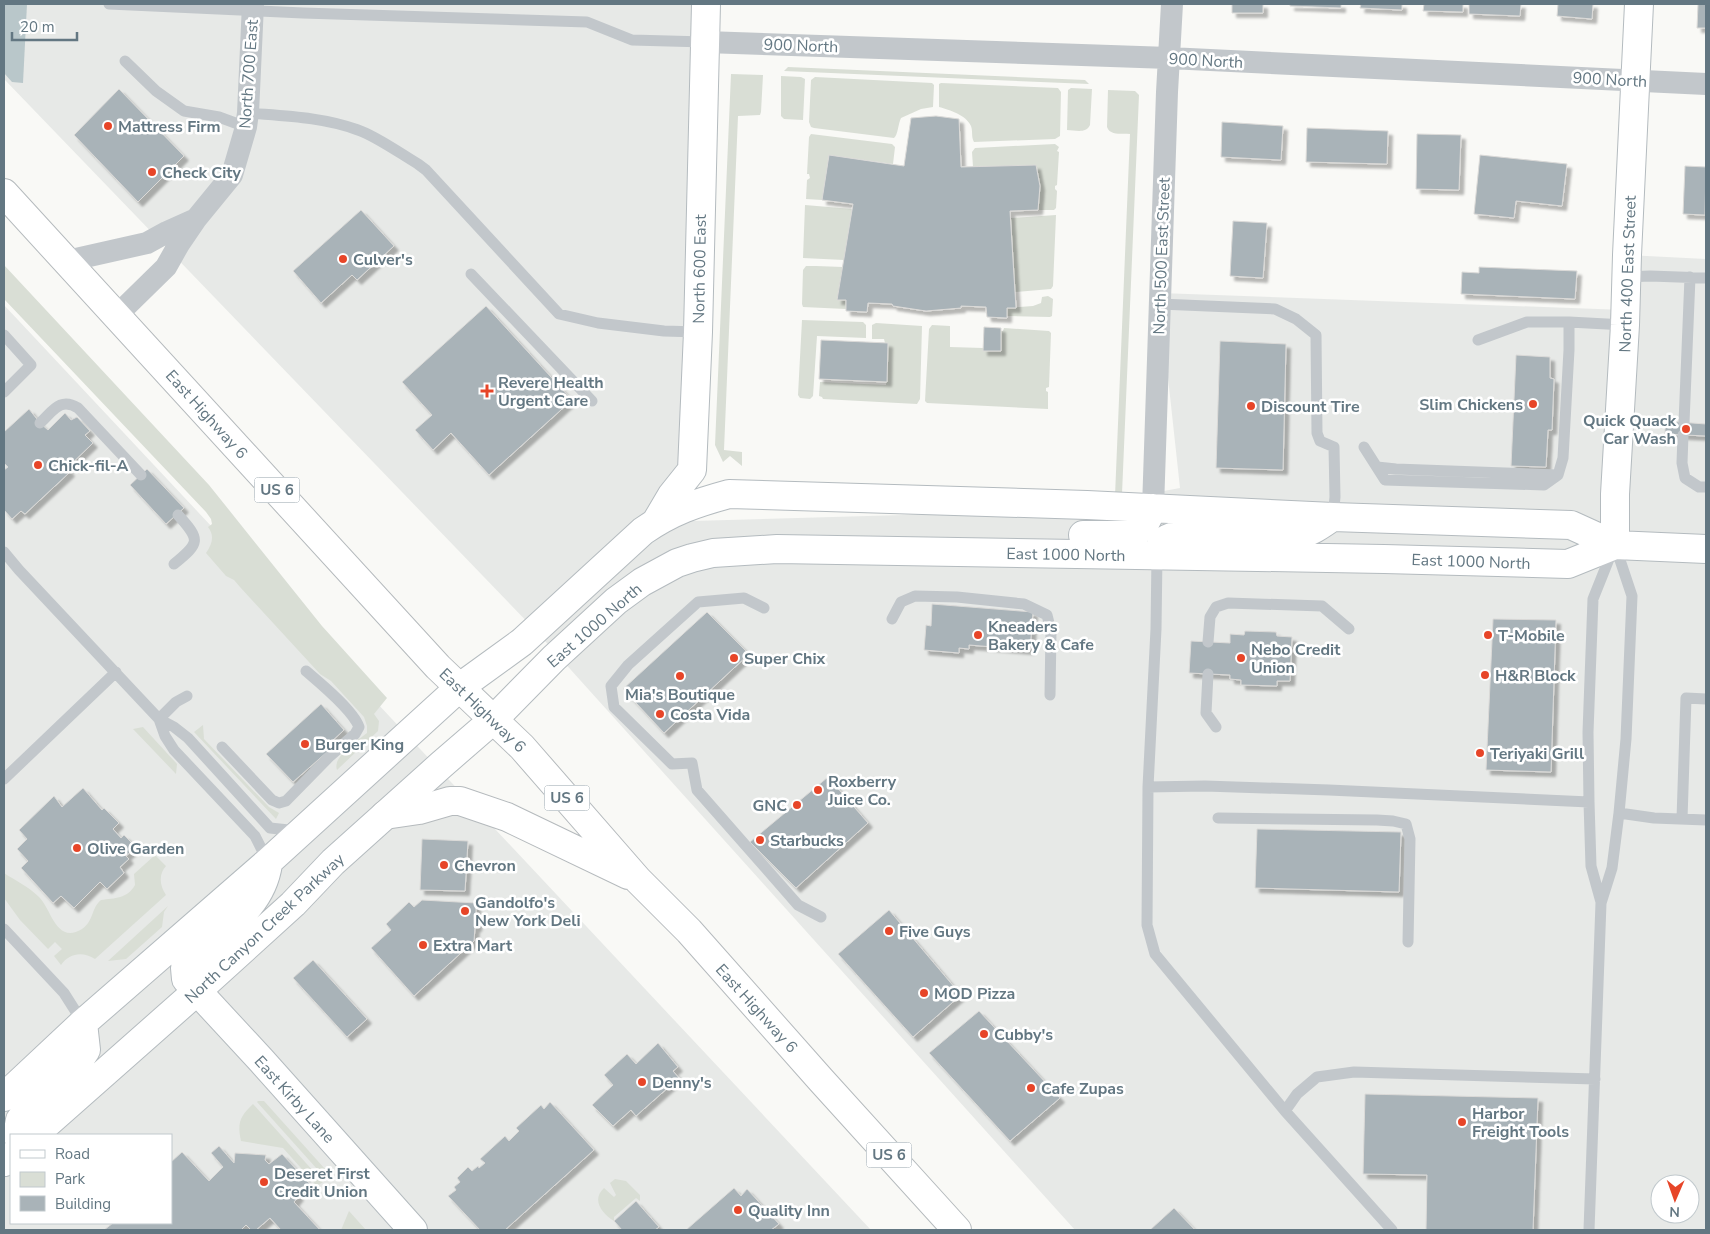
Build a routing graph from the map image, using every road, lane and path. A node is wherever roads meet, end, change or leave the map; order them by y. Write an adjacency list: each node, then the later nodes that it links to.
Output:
1 (109, 4): 5 (lane)
2 (706, 4): 6 (main road, North 600 East)
3 (1172, 4): 7 (street, North 500 East Street)
4 (1639, 4): 9 (main road, North 400 East Street)
5 (253, 7): 6 (lane); 11 (street, North 700 East)
6 (705, 42): 7 (street, 900 North); 23 (main road, North 600 East)
7 (1169, 58): 9 (street, 900 North); 19 (street, North 500 East Street)
8 (125, 62): 11 (lane)
9 (1636, 81): 10 (street, 900 North); 16 (main road, North 400 East Street)
10 (1706, 84)
11 (247, 120): 13 (street, North 700 East); 23 (lane)
12 (4, 193): 14 (main road, East Highway 6 / US 6)
13 (196, 219): 14 (street, North 700 East); 20 (street, North 700 East)
14 (67, 260): 20 (main road, East Highway 6 / US 6)
15 (471, 274): 27 (lane)
16 (1627, 276): 17 (lane); 22 (main road, North 400 East Street)
17 (1690, 277): 18 (lane); 29 (lane)
18 (1706, 278)
19 (1160, 304): 36 (street, North 500 East Street); 38 (lane)
20 (117, 315): 53 (main road, East Highway 6 / US 6)
21 (1568, 322): 22 (lane); 25 (lane); 31 (lane)
22 (1625, 325): 40 (main road, North 400 East Street)
23 (698, 332): 32 (main road, North 600 East)
24 (4, 335): 26 (lane)
25 (1478, 340)
26 (4, 392)
27 (592, 400)
28 (40, 423): 33 (lane)
29 (1684, 423)
30 (1683, 435): 34 (lane)
31 (1364, 448)
32 (692, 470): 35 (main road); 39 (main road)
33 (141, 475)
34 (1706, 487)
35 (729, 494): 36 (main road); 39 (main road)
36 (1153, 508): 38 (main road); 43 (main road)
37 (178, 515): 45 (lane)
38 (1333, 517): 40 (main road); 44 (main road)
39 (656, 522): 53 (main road)
40 (1615, 545): 41 (main road); 44 (main road, East 1000 North); 63 (lane); 64 (lane)
41 (1706, 549)
42 (4, 552): 51 (lane)
43 (972, 552): 44 (main road, East 1000 North); 58 (main road, East 1000 North)
44 (1156, 555): 62 (lane)
45 (174, 564)
46 (764, 608): 73 (lane)
47 (892, 619): 54 (lane)
48 (1349, 629): 49 (lane)
49 (1208, 642)
50 (306, 671): 60 (lane)
51 (116, 672): 57 (lane); 61 (lane)
52 (1208, 674): 59 (lane)
53 (460, 688): 58 (main road, East Highway 6 / US 6); 69 (main road)
54 (1050, 695)
55 (187, 696): 57 (lane)
56 (1706, 699): 67 (lane)
57 (159, 719): 69 (lane); 70 (lane)
58 (493, 720): 65 (main road, North Canyon Creek Parkway); 71 (main road, East Highway 6 / US 6)
59 (1216, 727)
60 (222, 747)
61 (4, 780)
62 (1148, 787): 63 (lane); 80 (lane)
63 (1589, 802): 72 (lane)
64 (1619, 813): 67 (lane); 72 (lane)
65 (385, 814): 71 (main road); 76 (main road, North Canyon Creek Parkway)
66 (1218, 818): 75 (lane)
67 (1682, 820): 68 (lane)
68 (1706, 820)
69 (301, 831): 70 (main road)
70 (268, 862): 76 (main road, East Kirby Lane); 77 (main road)
71 (638, 880): 84 (main road, East Highway 6 / US 6)
72 (1601, 903): 78 (lane)
73 (821, 917)
74 (4, 929): 77 (lane)
75 (1408, 942)
76 (197, 991): 82 (main road, North Canyon Creek Parkway); 83 (main road, East Kirby Lane)
77 (83, 1023): 79 (main road); 81 (main road)
78 (1594, 1079): 80 (lane); 86 (lane)
79 (4, 1097)
80 (1285, 1111): 85 (lane)
81 (17, 1134)
82 (35, 1134)
83 (413, 1230)
84 (957, 1230)
85 (1392, 1230)
86 (1590, 1230)

